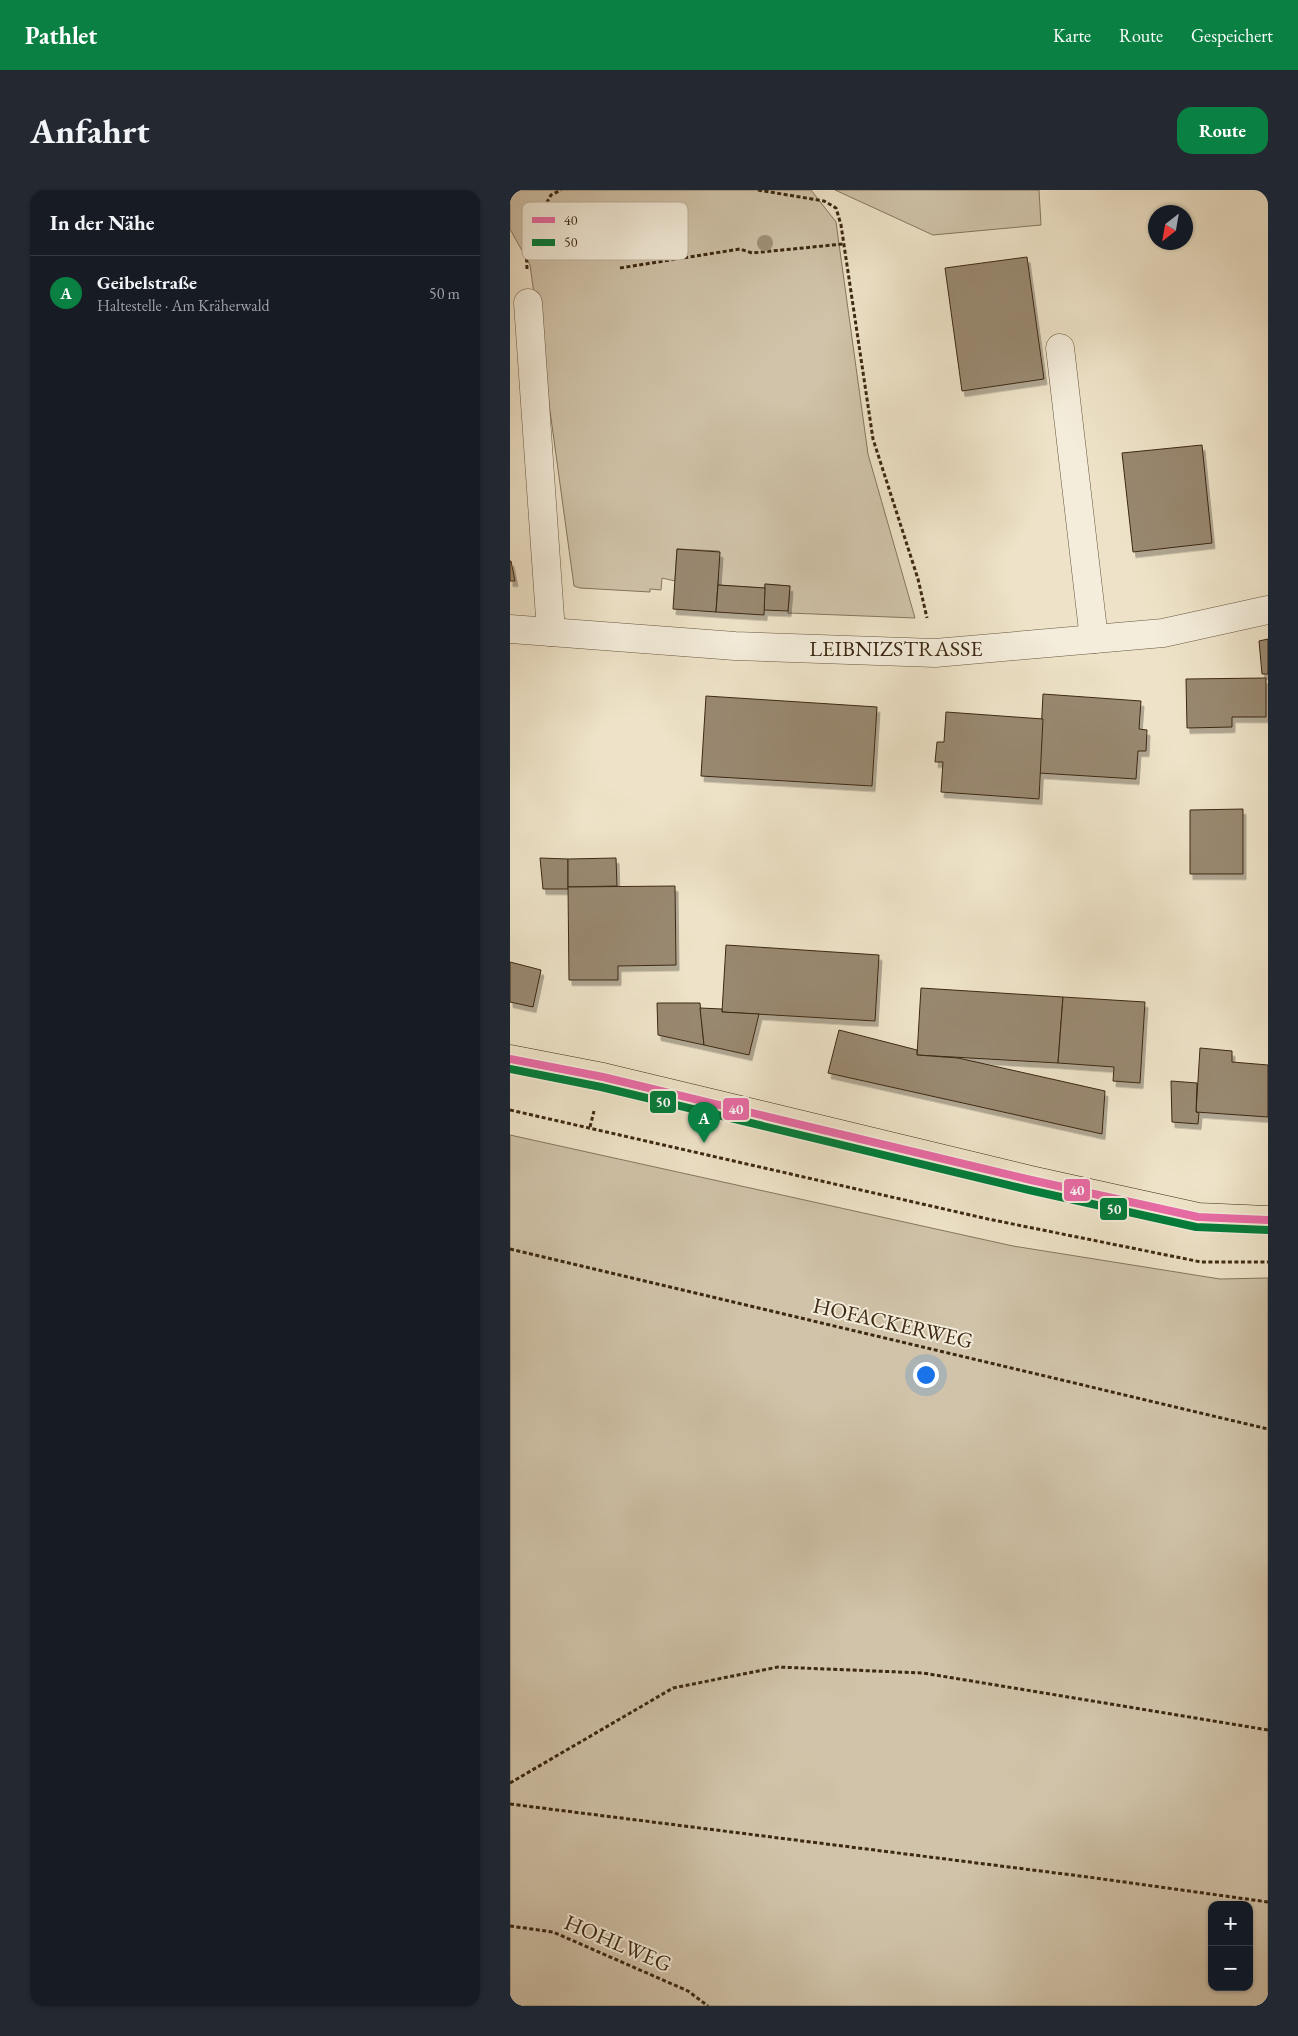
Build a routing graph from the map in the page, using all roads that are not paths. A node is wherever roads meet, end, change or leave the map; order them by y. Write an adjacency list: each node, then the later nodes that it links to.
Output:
1 (528, 302): 5 (street)
2 (1060, 348): 6 (street)
3 (1268, 610): 6 (street, LEIBNIZSTRASSE)
4 (510, 629): 5 (street, LEIBNIZSTRASSE)
5 (550, 632): 6 (street, LEIBNIZSTRASSE)
6 (1094, 639)
7 (510, 1059): 8 (main road)
8 (1268, 1220)

